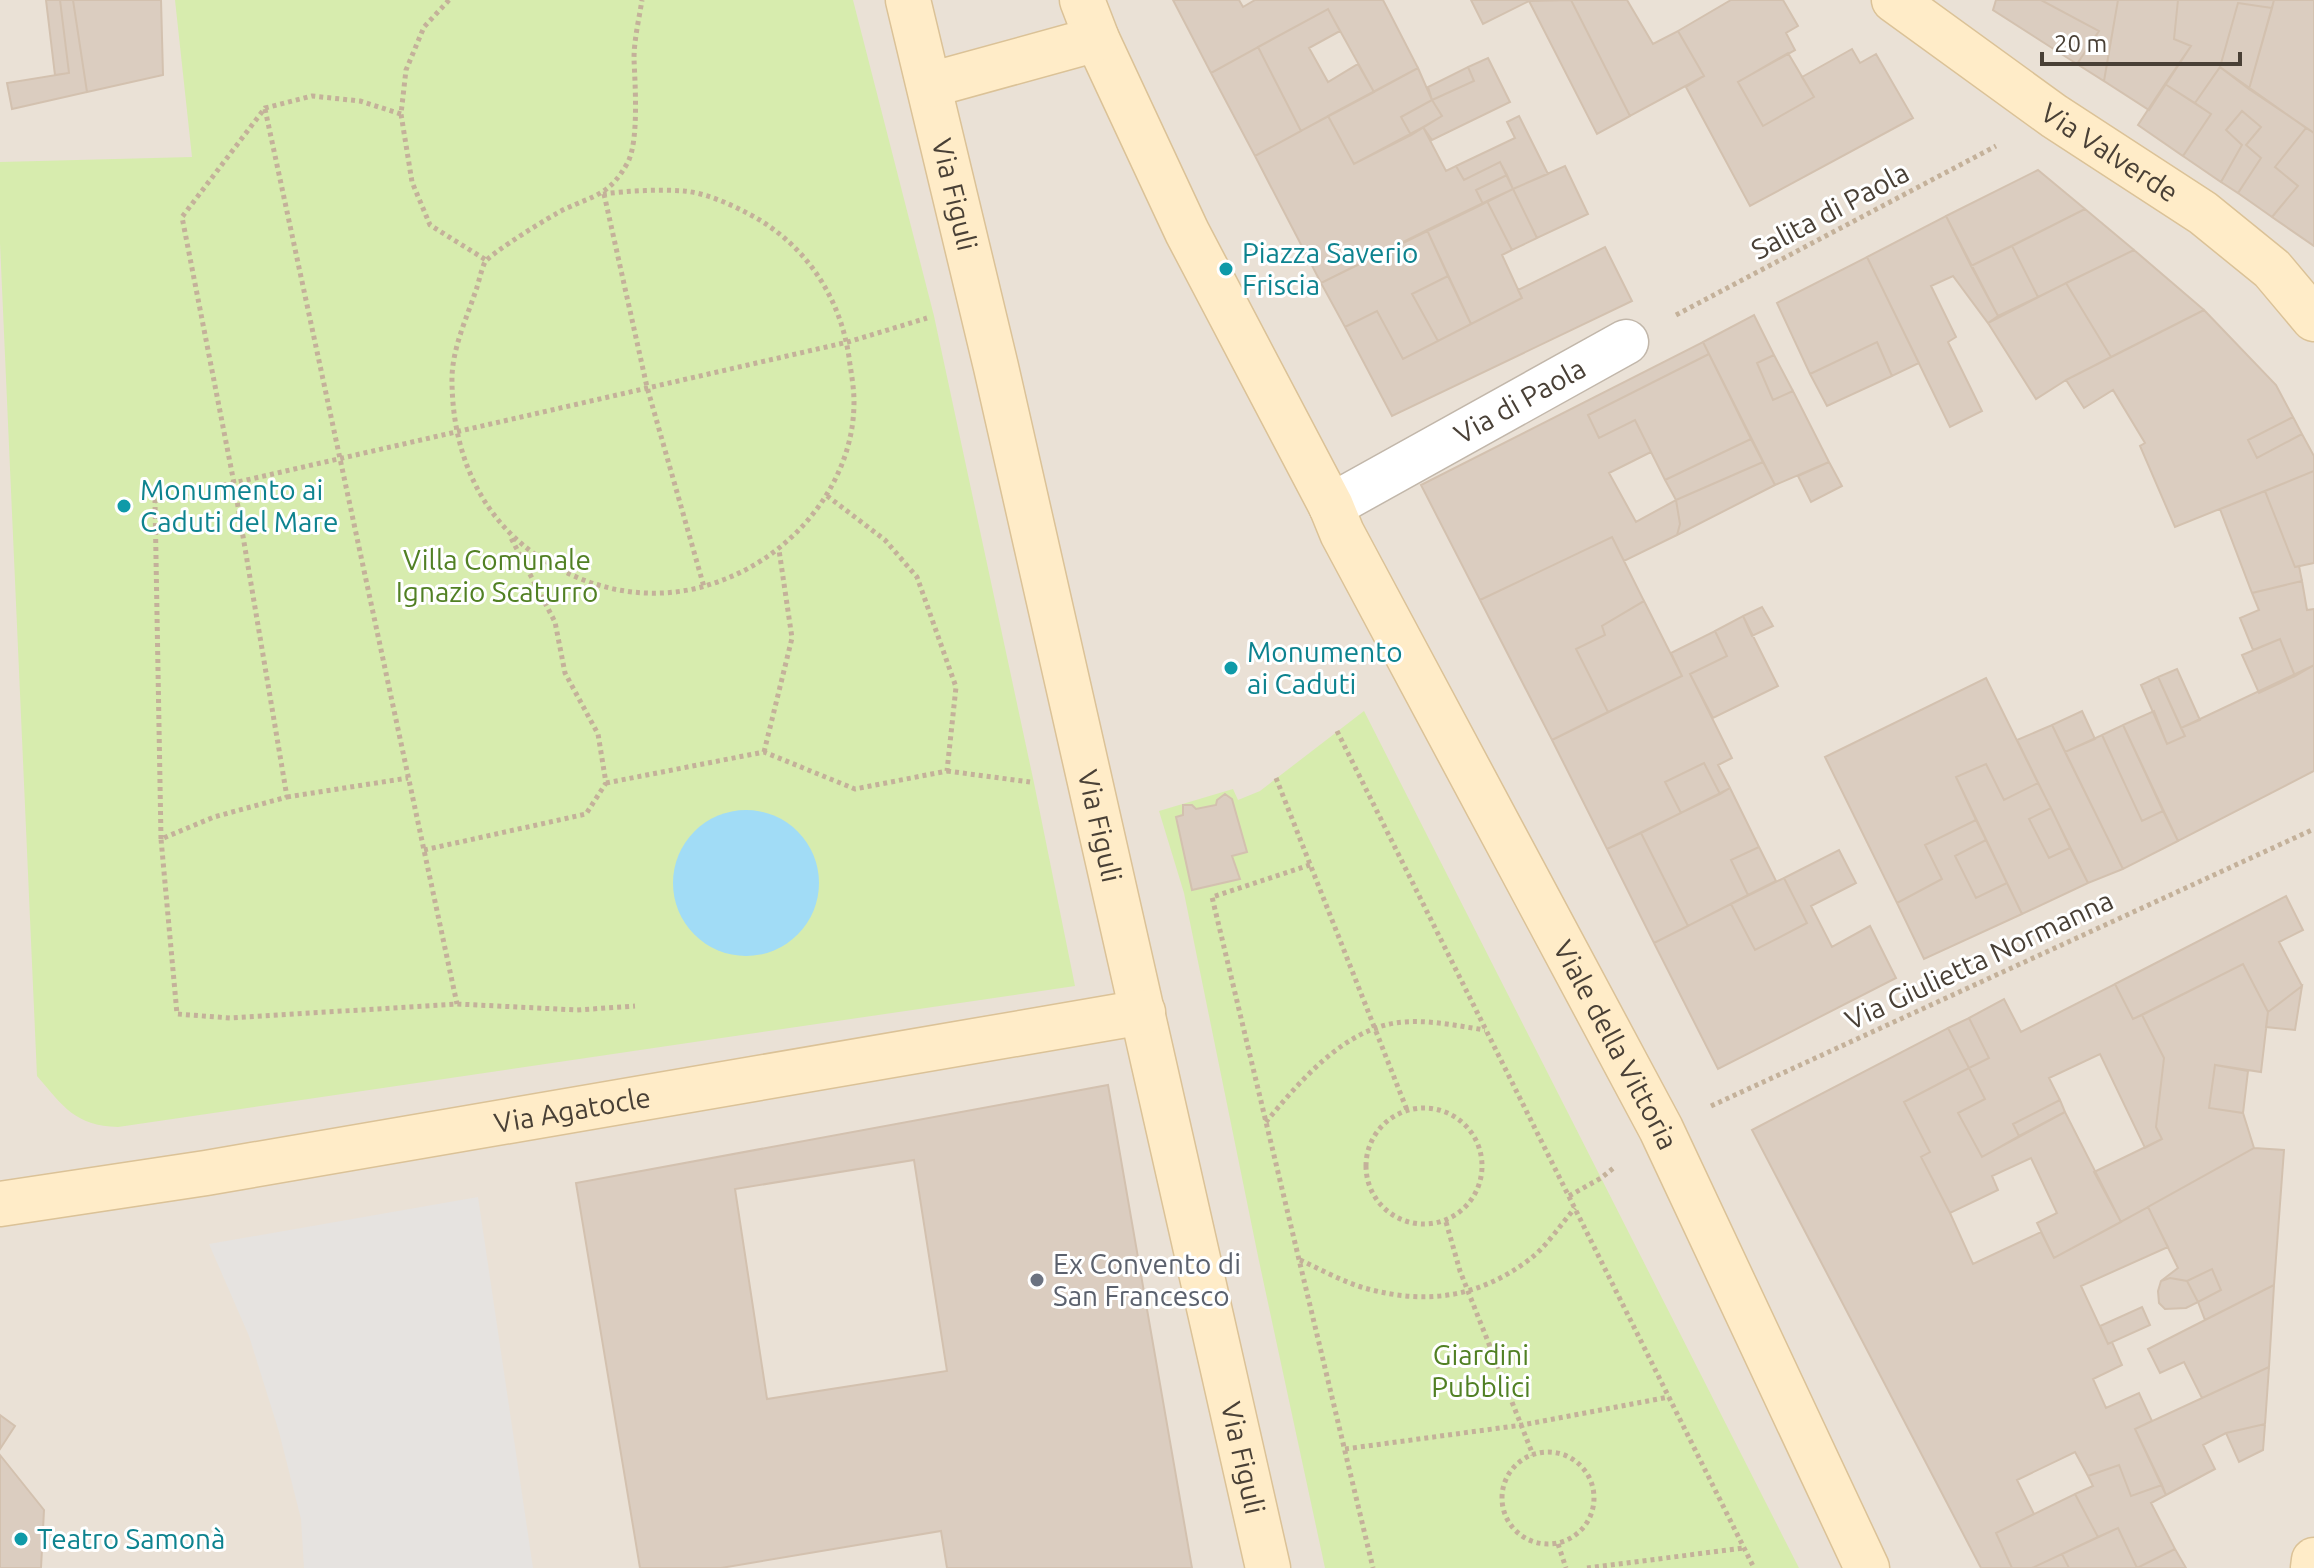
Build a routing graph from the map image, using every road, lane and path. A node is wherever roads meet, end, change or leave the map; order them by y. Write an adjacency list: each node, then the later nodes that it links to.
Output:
1 (449, 0): 8 (path)
2 (642, 0): 10 (path)
3 (908, 0): 6 (street)
4 (1894, 0): 9 (street, Via Valverde)
5 (1090, 20): 6 (street); 20 (street)
6 (930, 85): 38 (street, Via Figuli)
7 (265, 108): 8 (path); 17 (path); 18 (path)
8 (401, 114): 11 (path)
9 (2054, 116): 12 (street, Via Valverde); 14 (path, Salita di Paola)
10 (603, 194): 11 (path); 13 (path); 15 (path)
11 (486, 260): 16 (path)
12 (2314, 319)
13 (848, 342): 15 (path); 19 (path)
14 (1626, 342): 20 (street, Via di Paola)
15 (647, 387): 16 (path); 23 (path)
16 (456, 432): 17 (path); 21 (path)
17 (340, 459): 18 (path); 27 (path)
18 (234, 483): 31 (path); 33 (path)
19 (826, 495): 22 (path); 26 (path)
20 (1336, 520): 43 (street, Viale della Vittoria)
21 (509, 533): 23 (path); 29 (path)
22 (779, 550): 23 (path); 25 (path)
23 (704, 587)
24 (1337, 731): 40 (path)
25 (764, 752): 26 (path); 29 (path)
26 (947, 771): 30 (path)
27 (408, 778): 31 (path); 34 (path)
28 (1276, 778): 35 (path)
29 (606, 783): 34 (path)
30 (1034, 783)
31 (287, 797): 33 (path)
32 (2314, 829): 43 (path, Via Giulietta Normanna)
33 (161, 839): 36 (path)
34 (424, 850): 36 (path)
35 (1310, 865): 39 (path); 42 (path)
36 (457, 1004): 37 (path)
37 (635, 1006)
38 (1143, 1012): 44 (street, Via Agatocle); 56 (street, Via Figuli)
39 (1376, 1029): 40 (path); 41 (path); 42 (path)
40 (1486, 1031): 45 (path)
41 (1407, 1110): 46 (path); 46 (path)
42 (1266, 1122): 47 (path)
43 (1661, 1129): 61 (street, Viale della Vittoria)
44 (0, 1204)
45 (1575, 1208): 48 (path); 49 (path)
46 (1446, 1222): 48 (path)
47 (1300, 1260): 48 (path); 51 (path)
48 (1469, 1292): 50 (path)
49 (1669, 1397): 50 (path); 54 (path)
50 (1522, 1425): 51 (path); 52 (path)
51 (1345, 1449): 57 (path)
52 (1533, 1455): 53 (path); 53 (path)
53 (1558, 1544): 58 (path)
54 (1744, 1548): 59 (path); 60 (path)
55 (2314, 1560): 62 (street)
56 (1268, 1568)
57 (1373, 1568)
58 (1566, 1568)
59 (1587, 1568)
60 (1754, 1568)
61 (1867, 1568)
62 (2313, 1568)

